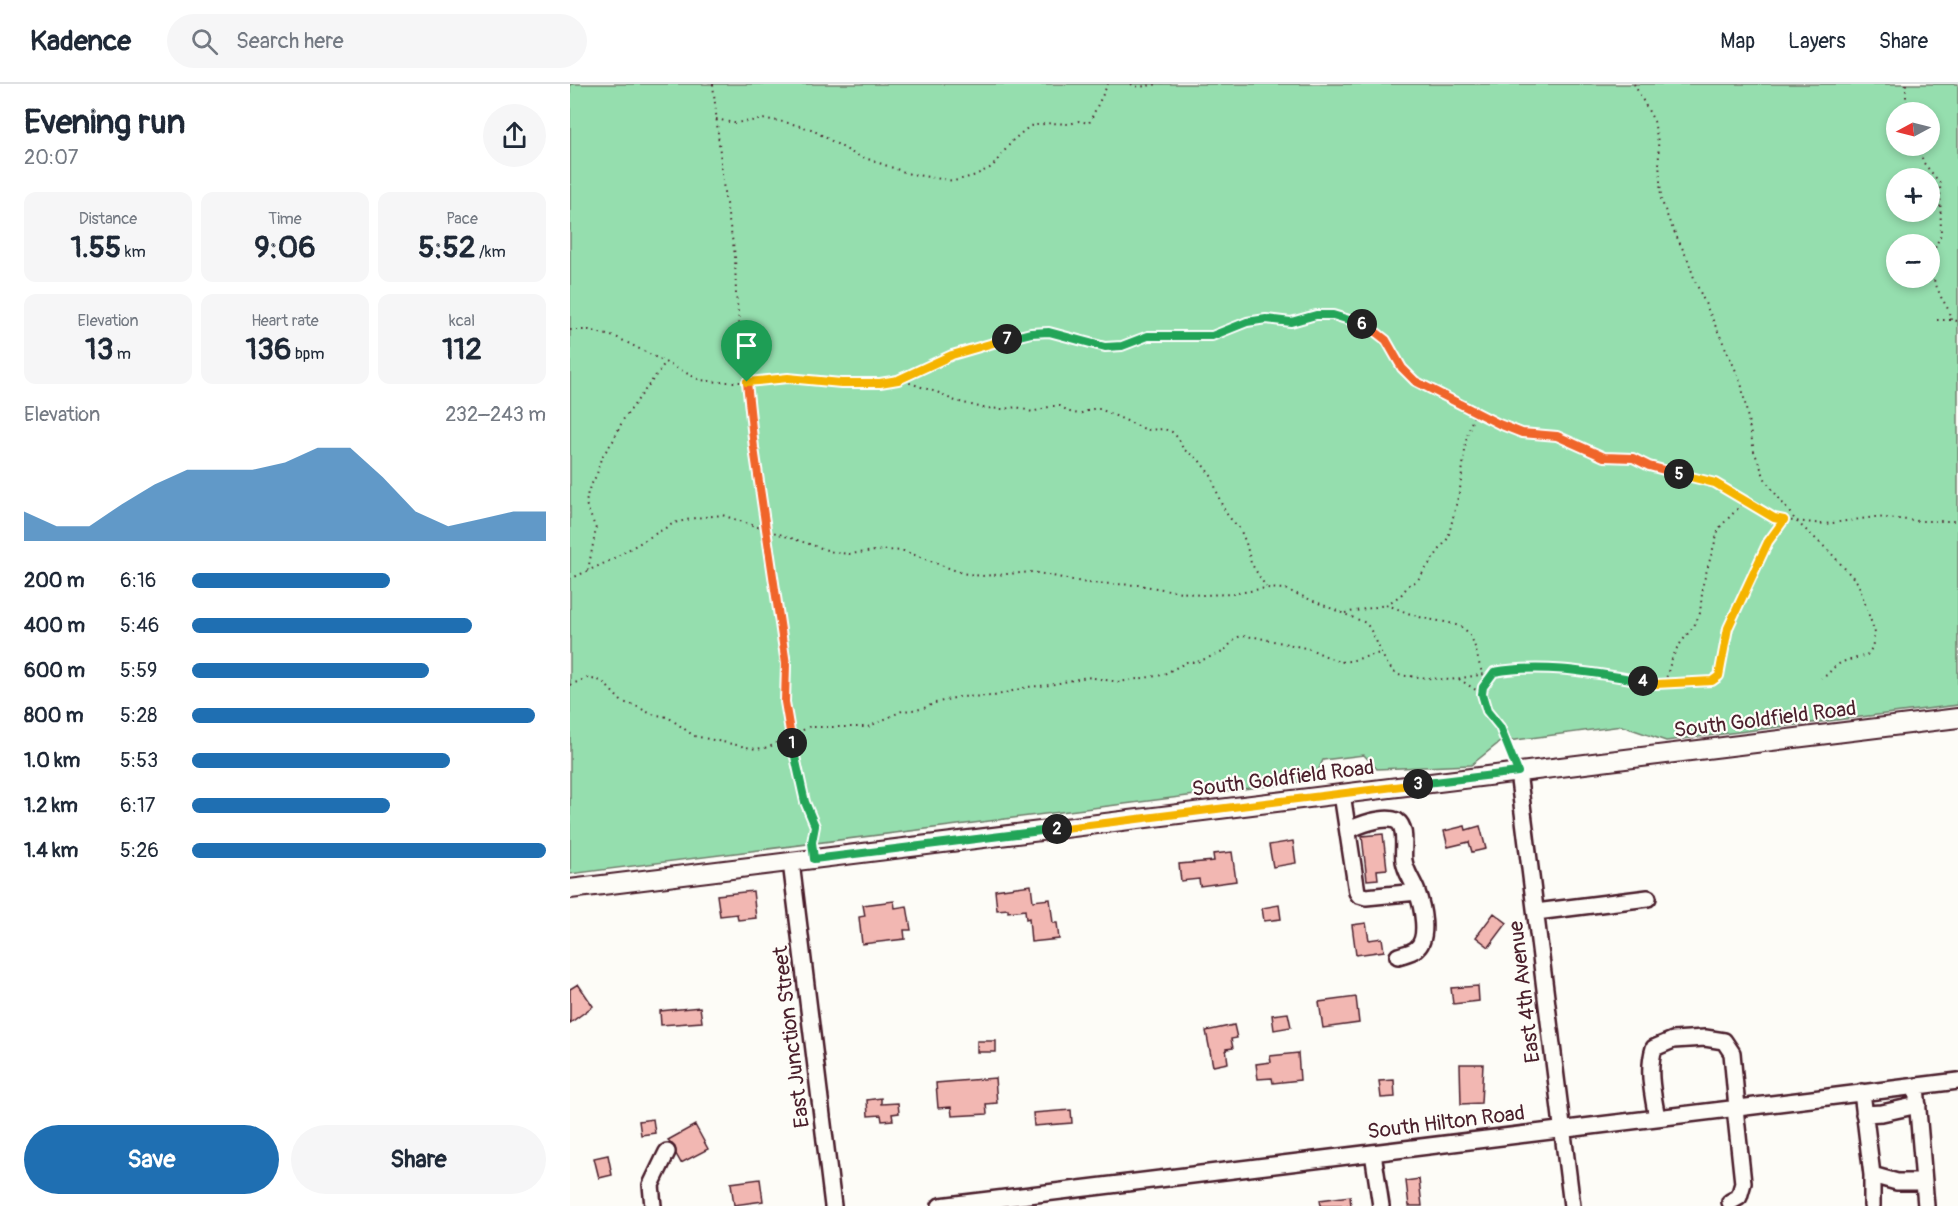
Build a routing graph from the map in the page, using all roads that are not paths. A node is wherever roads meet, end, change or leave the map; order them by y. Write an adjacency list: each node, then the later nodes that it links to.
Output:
1 (1958, 718): 2 (main road, South Goldfield Road)
2 (1518, 772): 3 (main road, South Goldfield Road); 9 (street, East 4th Avenue)
3 (1342, 794): 4 (street); 5 (main road, South Goldfield Road)
4 (1348, 831): 7 (street); 7 (street)
5 (791, 862): 6 (main road, South Goldfield Road); 26 (street, East Junction Street)
6 (570, 889)
7 (1417, 892): 10 (street)
8 (1648, 898): 9 (street)
9 (1536, 912): 18 (street, East 4th Avenue)
10 (1398, 956)
11 (1958, 1081): 12 (street, South Hilton Road)
12 (1916, 1086): 13 (street, South Hilton Road); 14 (street)
13 (1862, 1092): 15 (street, South Hilton Road); 16 (street)
14 (1918, 1105): 16 (street); 22 (street)
15 (1736, 1108): 17 (street, South Hilton Road); 17 (street); 24 (street)
16 (1864, 1114): 21 (street)
17 (1657, 1118): 18 (street, South Hilton Road)
18 (1562, 1129): 20 (street, South Hilton Road); 29 (street, East 4th Avenue)
19 (667, 1152): 25 (street)
20 (1373, 1153): 23 (street, South Hilton Road); 28 (street)
21 (1872, 1175): 22 (street); 30 (street)
22 (1924, 1182): 31 (street)
23 (1027, 1201): 27 (street, South Hilton Road)
24 (1731, 1202)
25 (653, 1206)
26 (833, 1206)
27 (940, 1206)
28 (1381, 1206)
29 (1572, 1206)
30 (1872, 1206)
31 (1926, 1206)

